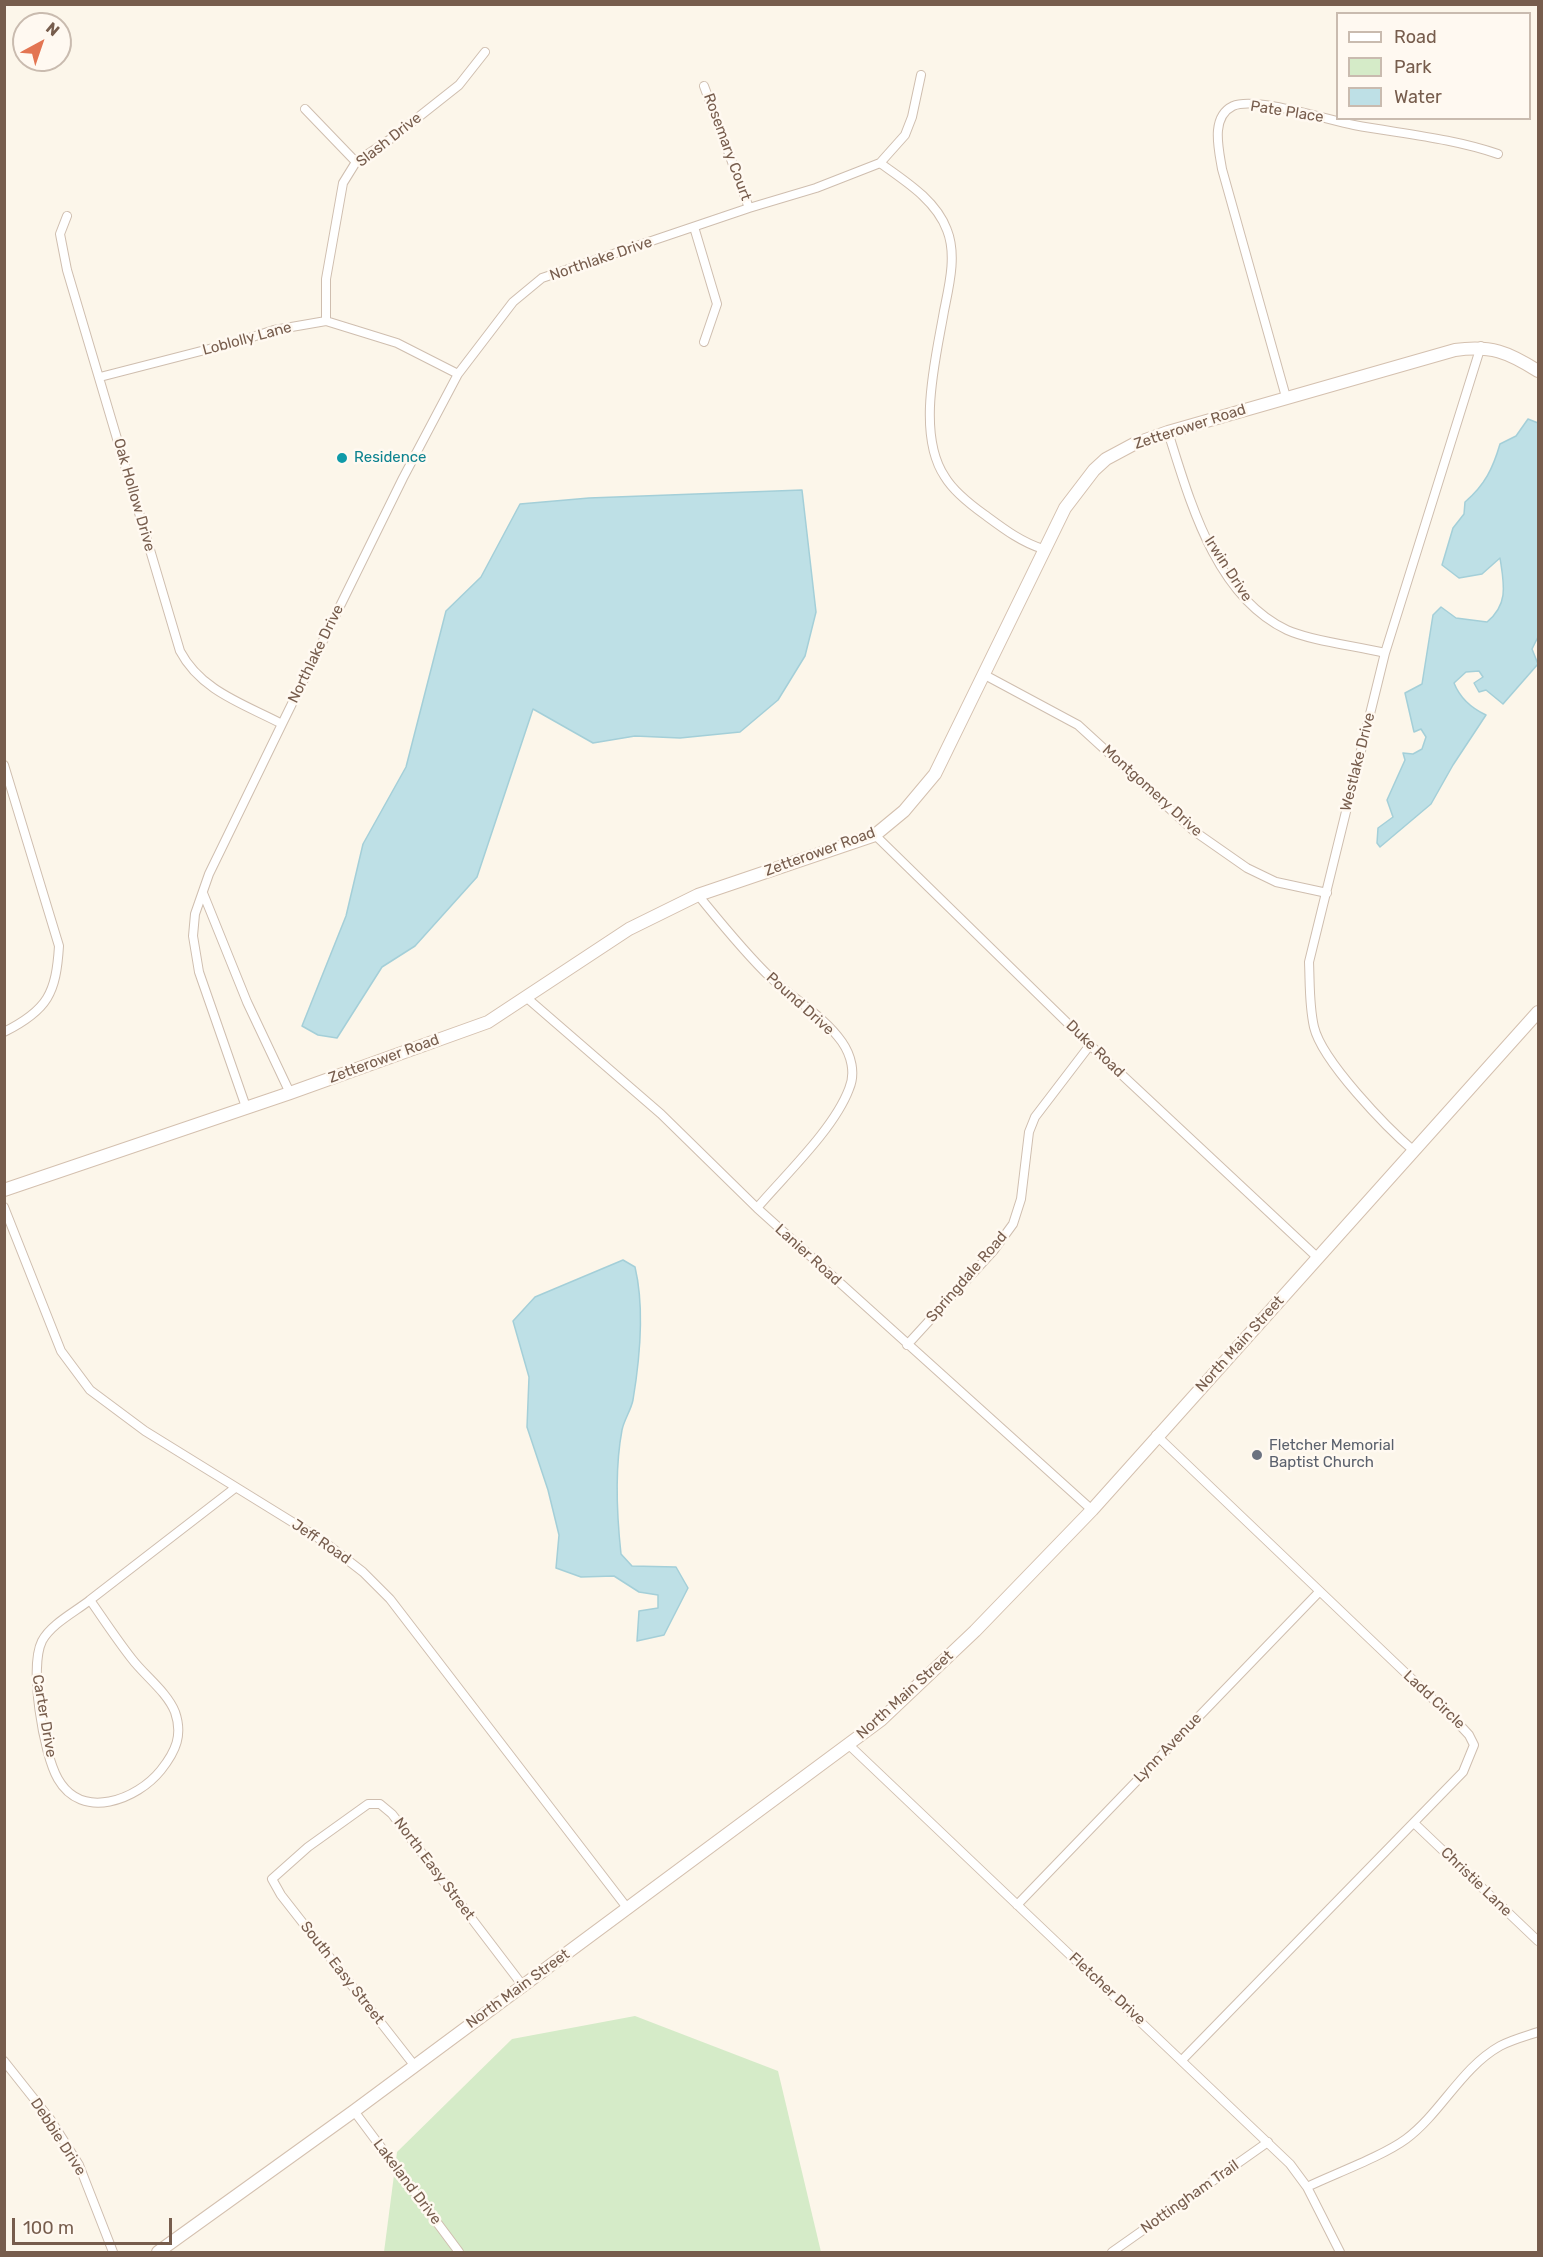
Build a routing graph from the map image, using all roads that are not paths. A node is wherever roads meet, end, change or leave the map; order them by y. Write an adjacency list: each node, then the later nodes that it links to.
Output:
1 (485, 52): 6 (street, Slash Drive)
2 (921, 75): 7 (street)
3 (704, 86): 8 (street, Rosemary Court)
4 (305, 109): 6 (street)
5 (1498, 154): 17 (street, Pate Place)
6 (356, 162): 11 (street, Slash Drive)
7 (880, 162): 8 (street, Northlake Drive); 19 (street)
8 (749, 208): 10 (street, Northlake Drive)
9 (67, 216): 16 (street, Oak Hollow Drive)
10 (694, 227): 12 (street); 15 (street, Northlake Drive)
11 (326, 321): 15 (street, Loblolly Lane); 16 (street, Loblolly Lane)
12 (704, 342)
13 (1481, 346): 14 (street, Zetterower Road); 17 (street, Zetterower Road); 20 (street, Westlake Drive)
14 (1539, 371)
15 (458, 374): 22 (street, Northlake Drive)
16 (100, 377): 22 (street, Oak Hollow Drive)
17 (1286, 397): 18 (street, Zetterower Road)
18 (1168, 432): 19 (street, Zetterower Road); 20 (street, Irwin Drive)
19 (1044, 549): 21 (street, Zetterower Road)
20 (1385, 652): 26 (street, Westlake Drive)
21 (983, 674): 24 (street, Zetterower Road); 26 (street, Montgomery Drive)
22 (282, 724): 25 (street, Northlake Drive)
23 (4, 765): 30 (street)
24 (875, 835): 27 (street, Zetterower Road); 31 (street, Duke Road)
25 (202, 892): 32 (street); 33 (street, Northlake Drive)
26 (1327, 893): 34 (street, Westlake Drive)
27 (698, 895): 28 (street, Zetterower Road); 37 (street, Pound Drive)
28 (527, 998): 32 (street, Zetterower Road); 37 (street, Lanier Road)
29 (1539, 1012): 34 (street, North Main Street)
30 (4, 1032)
31 (1090, 1045): 38 (street, Duke Road); 39 (street, Springdale Road)
32 (290, 1093): 33 (street, Zetterower Road)
33 (246, 1107): 35 (street, Zetterower Road)
34 (1414, 1151): 38 (street, North Main Street)
35 (4, 1190)
36 (4, 1208): 41 (street, Jeff Road)
37 (757, 1208): 39 (street, Lanier Road)
38 (1318, 1258): 40 (street, North Main Street)
39 (907, 1344): 42 (street, Lanier Road)
40 (1156, 1435): 42 (street, North Main Street); 43 (street, Ladd Circle)
41 (235, 1488): 44 (street, Carter Drive); 49 (street, Jeff Road)
42 (1092, 1510): 45 (street, North Main Street)
43 (1319, 1592): 46 (street, Ladd Circle); 48 (street, Lynn Avenue)
44 (90, 1600): 44 (street, Carter Drive)
45 (849, 1745): 48 (street, Fletcher Drive); 49 (street, North Main Street)
46 (1414, 1823): 50 (street, Christie Lane); 53 (street, Ladd Circle)
47 (272, 1879): 51 (street, North Easy Street); 55 (street, South Easy Street)
48 (1017, 1905): 53 (street, Fletcher Drive)
49 (628, 1909): 51 (street, North Main Street)
50 (1539, 1941)
51 (523, 1986): 55 (street, North Main Street)
52 (1539, 2032): 58 (street)
53 (1182, 2060): 57 (street, Fletcher Drive)
54 (4, 2061): 59 (street, Debbie Drive)
55 (414, 2065): 56 (street, North Main Street)
56 (354, 2111): 60 (street, North Main Street); 61 (street, Lakeland Drive)
57 (1268, 2142): 58 (street, Fletcher Drive); 62 (street, Nottingham Trail)
58 (1307, 2187): 63 (street, Fletcher Drive)
59 (112, 2253)
60 (158, 2253)
61 (459, 2253)
62 (1112, 2253)
63 (1341, 2253)

